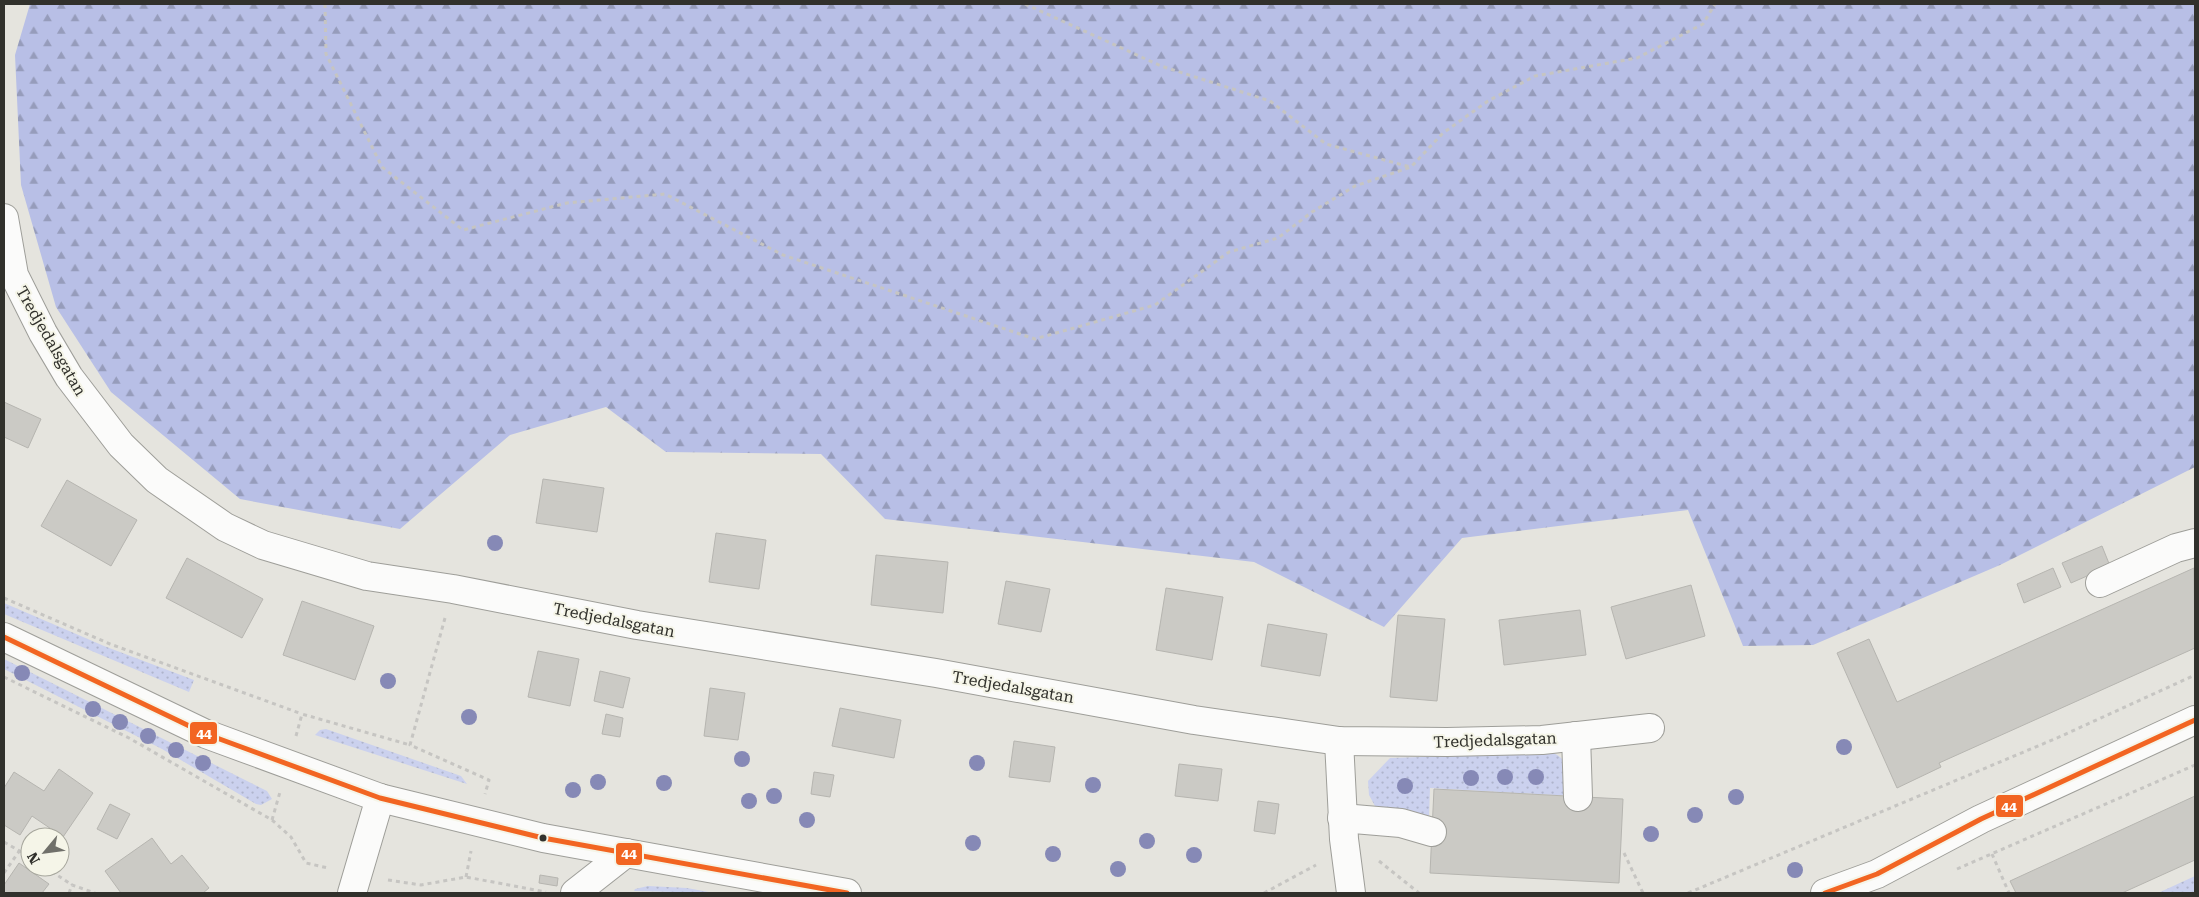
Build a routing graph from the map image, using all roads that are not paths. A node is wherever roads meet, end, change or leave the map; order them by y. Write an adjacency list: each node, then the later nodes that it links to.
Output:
1 (4, 218): 2 (street, Tredjedalsgatan)
2 (9, 277): 9 (street, Tredjedalsgatan)
3 (2195, 543): 4 (street)
4 (2100, 583)
5 (4, 637): 11 (street)
6 (2195, 720): 19 (street)
7 (1650, 728): 8 (street, Tredjedalsgatan)
8 (1576, 736): 9 (street, Tredjedalsgatan); 10 (street)
9 (1339, 741): 12 (street)
10 (1578, 797)
11 (380, 798): 14 (street); 15 (street)
12 (1342, 818): 13 (street); 18 (street)
13 (1432, 832)
14 (626, 853): 16 (street); 17 (street)
15 (355, 884)
16 (575, 893)
17 (848, 893)
18 (1351, 893)
19 (1825, 893)

